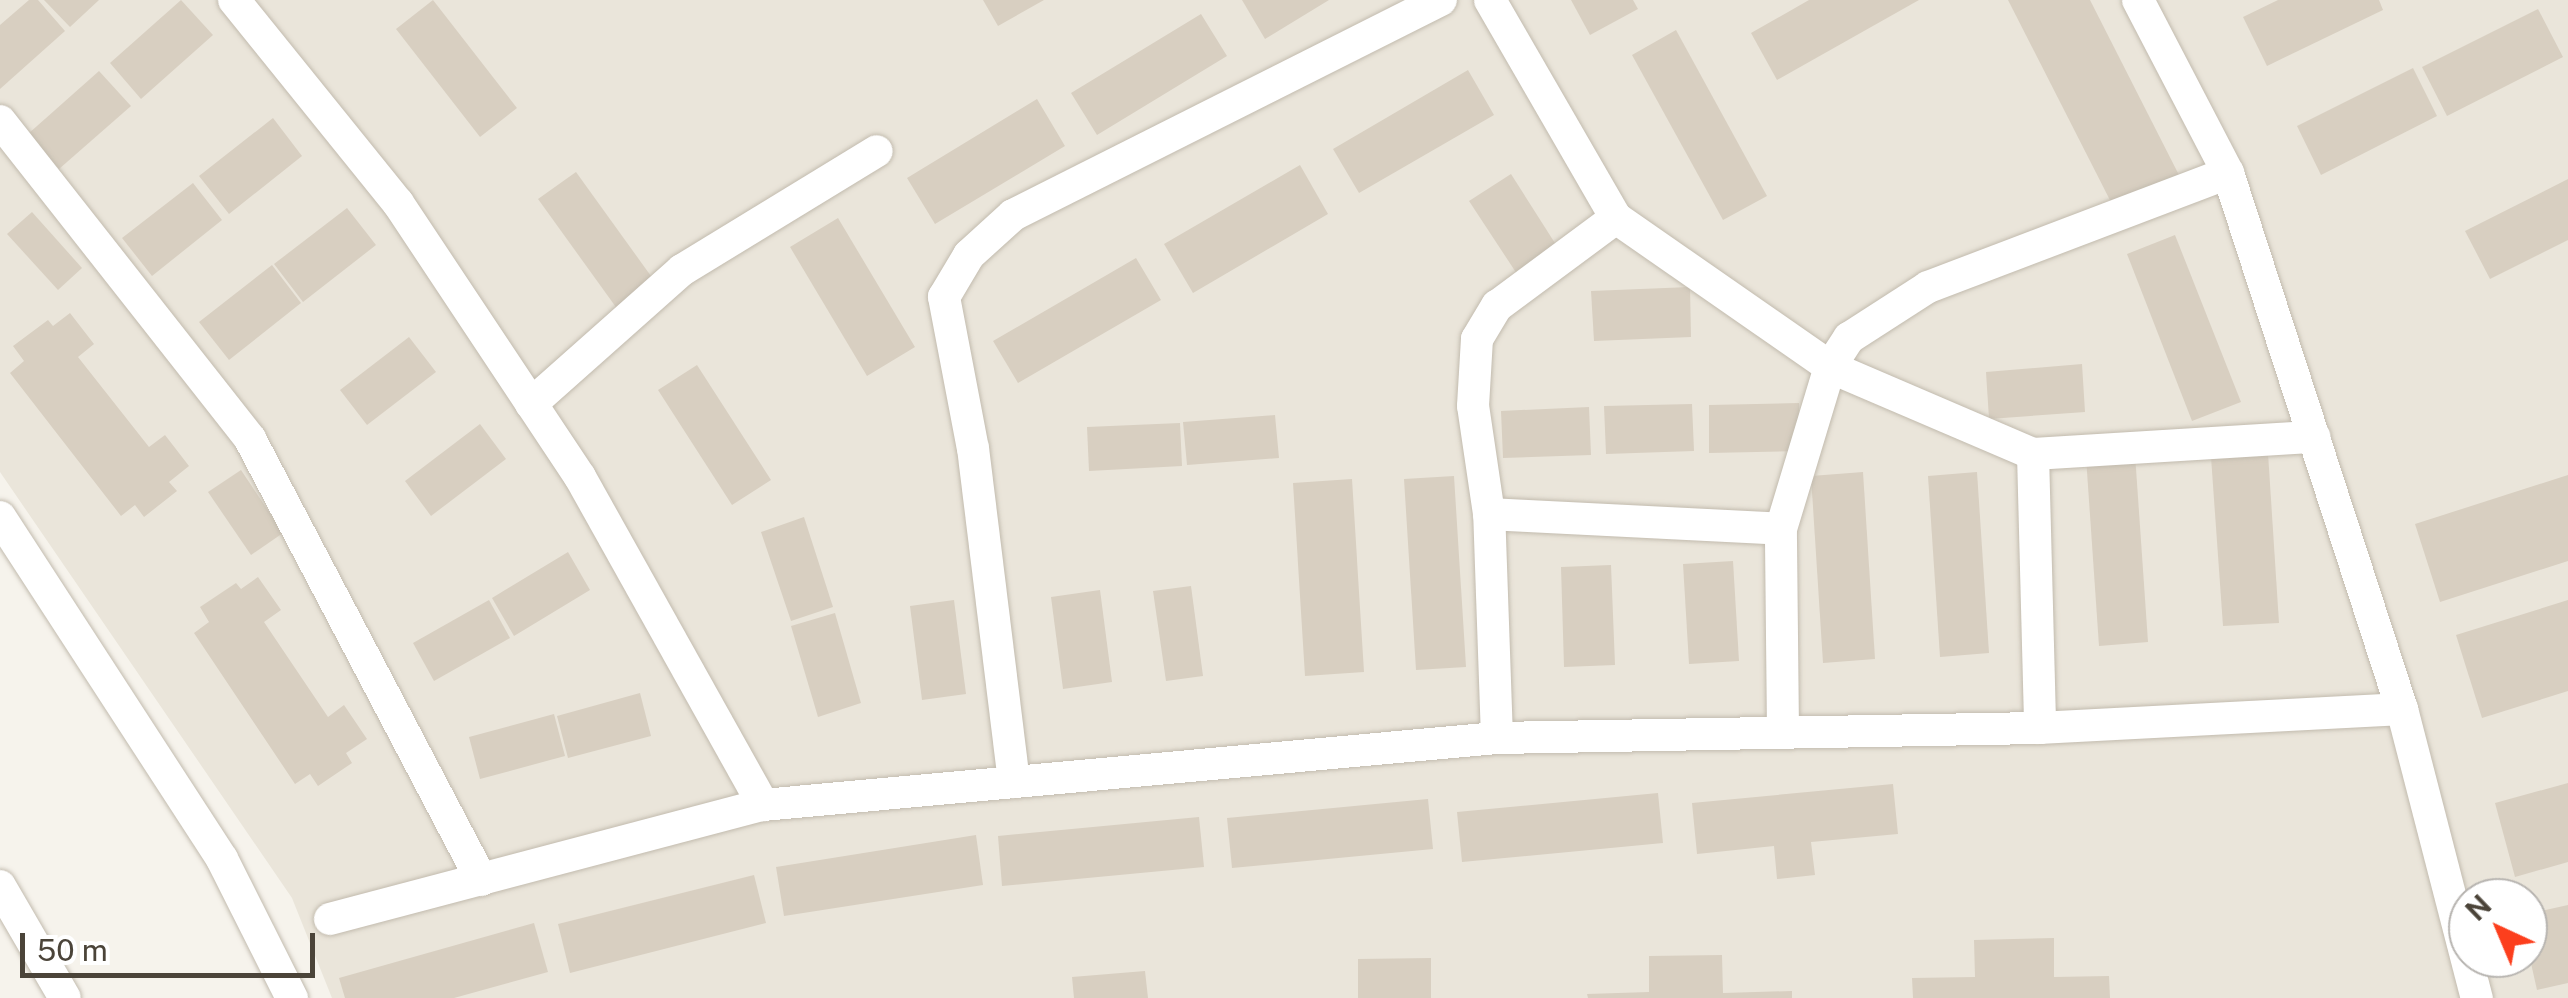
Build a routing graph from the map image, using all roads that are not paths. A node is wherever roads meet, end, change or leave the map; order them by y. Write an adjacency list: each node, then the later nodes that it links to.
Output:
1 (234, 0): 10 (street)
2 (1441, 0): 20 (street)
3 (1490, 0): 8 (street)
4 (2138, 0): 7 (street)
5 (0, 121): 22 (street)
6 (878, 152): 10 (street)
7 (2228, 173): 9 (street); 11 (street)
8 (1616, 218): 9 (street); 13 (street)
9 (1830, 368): 12 (street); 15 (street)
10 (531, 404): 21 (street)
11 (2314, 437): 12 (street); 16 (street)
12 (2033, 454): 17 (street)
13 (1488, 514): 15 (street); 19 (street)
14 (0, 517): 26 (street)
15 (1780, 529): 18 (street)
16 (2402, 709): 17 (street); 27 (street)
17 (2040, 728): 18 (street)
18 (1782, 732): 19 (street)
19 (1498, 738): 20 (street)
20 (1014, 782): 21 (street)
21 (763, 805): 22 (street)
22 (482, 880): 24 (street)
23 (0, 886): 25 (street)
24 (330, 919)
25 (66, 998)
26 (292, 998)
27 (2477, 998)

